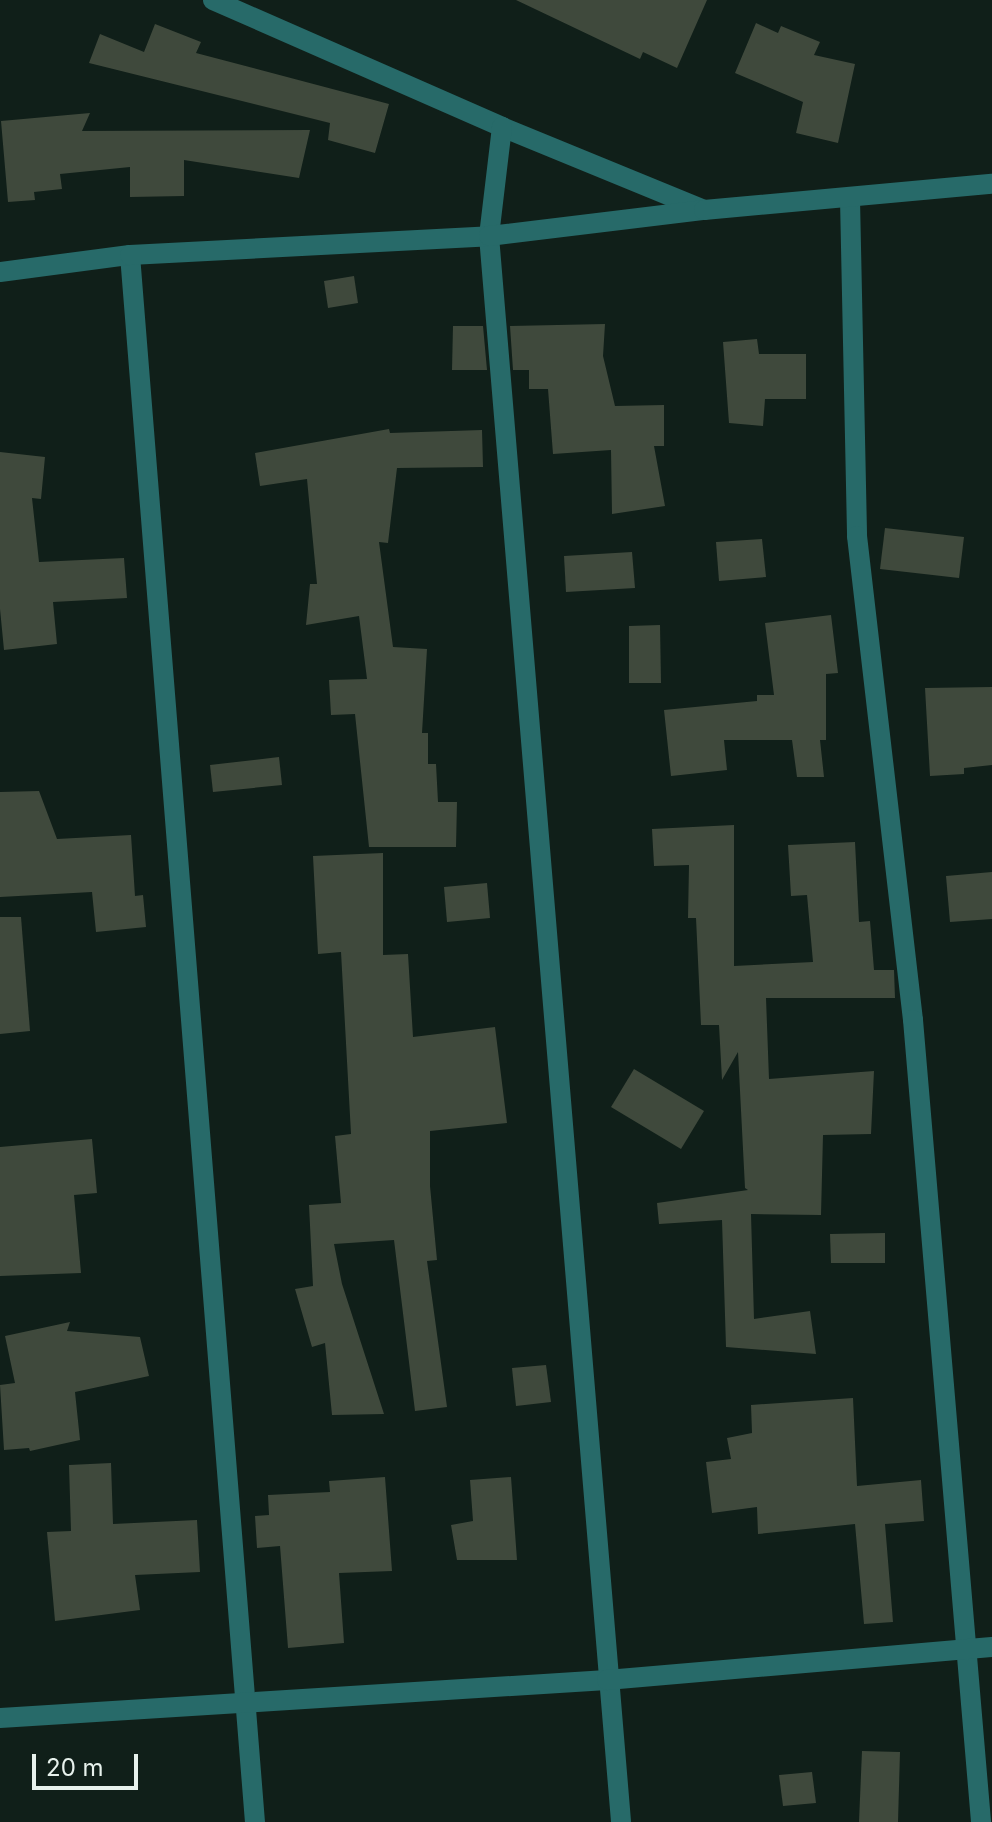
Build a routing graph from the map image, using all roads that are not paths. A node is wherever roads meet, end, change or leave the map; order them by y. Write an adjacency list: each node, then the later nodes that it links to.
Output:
1 (213, 0): 2 (street)
2 (502, 127): 5 (street); 6 (street)
3 (992, 184): 4 (street)
4 (850, 199): 5 (street); 10 (street)
5 (704, 210): 6 (street)
6 (489, 236): 7 (street); 11 (street)
7 (130, 255): 8 (street); 12 (street)
8 (0, 272)
9 (992, 1647): 10 (street)
10 (965, 1649): 11 (street); 16 (street)
11 (607, 1680): 12 (street); 15 (street)
12 (246, 1700): 13 (street); 14 (street)
13 (0, 1718)
14 (255, 1822)
15 (621, 1822)
16 (981, 1822)

